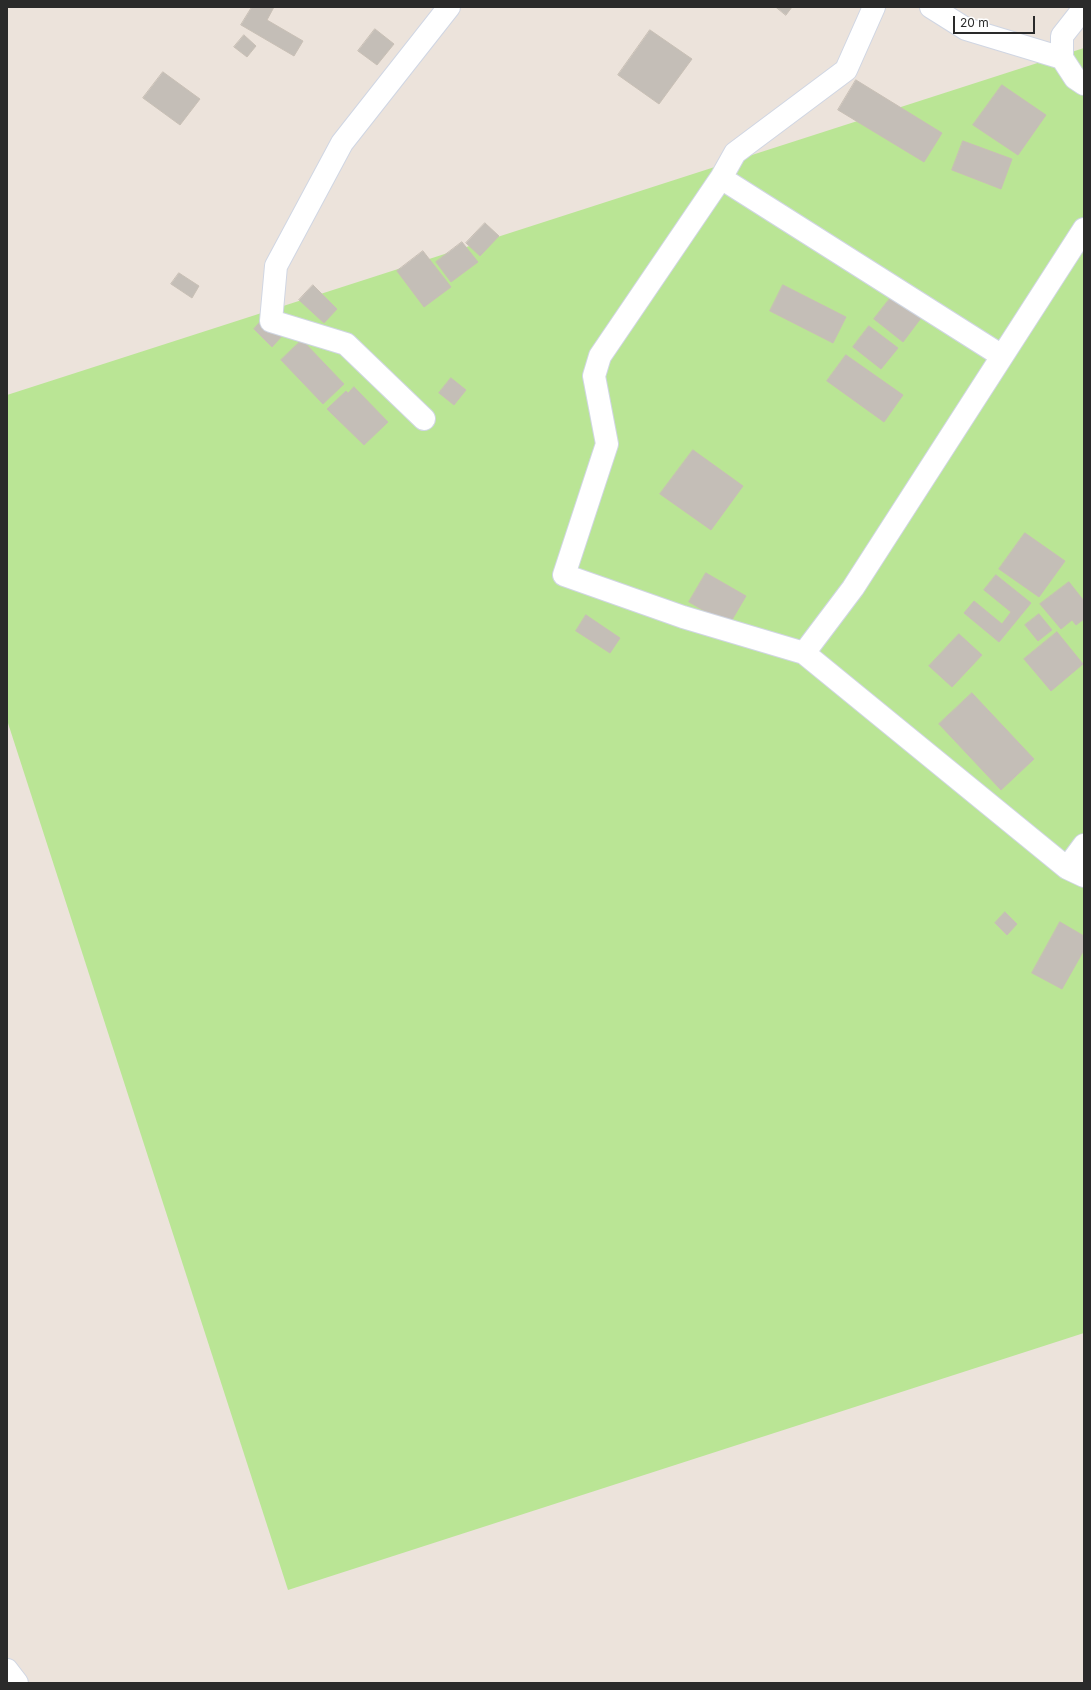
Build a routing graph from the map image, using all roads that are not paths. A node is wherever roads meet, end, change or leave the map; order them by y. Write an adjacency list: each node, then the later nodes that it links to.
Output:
1 (449, 7): 10 (street)
2 (874, 7): 7 (street)
3 (931, 7): 5 (street)
4 (1084, 8): 5 (street)
5 (1062, 58): 6 (street)
6 (1084, 84)
7 (721, 178): 9 (street); 11 (street)
8 (1084, 229): 9 (street)
9 (1002, 356): 11 (street)
10 (424, 419)
11 (804, 653): 13 (street)
12 (1084, 846): 13 (street)
13 (1076, 872)
14 (7, 1670): 15 (street)
15 (17, 1683)

